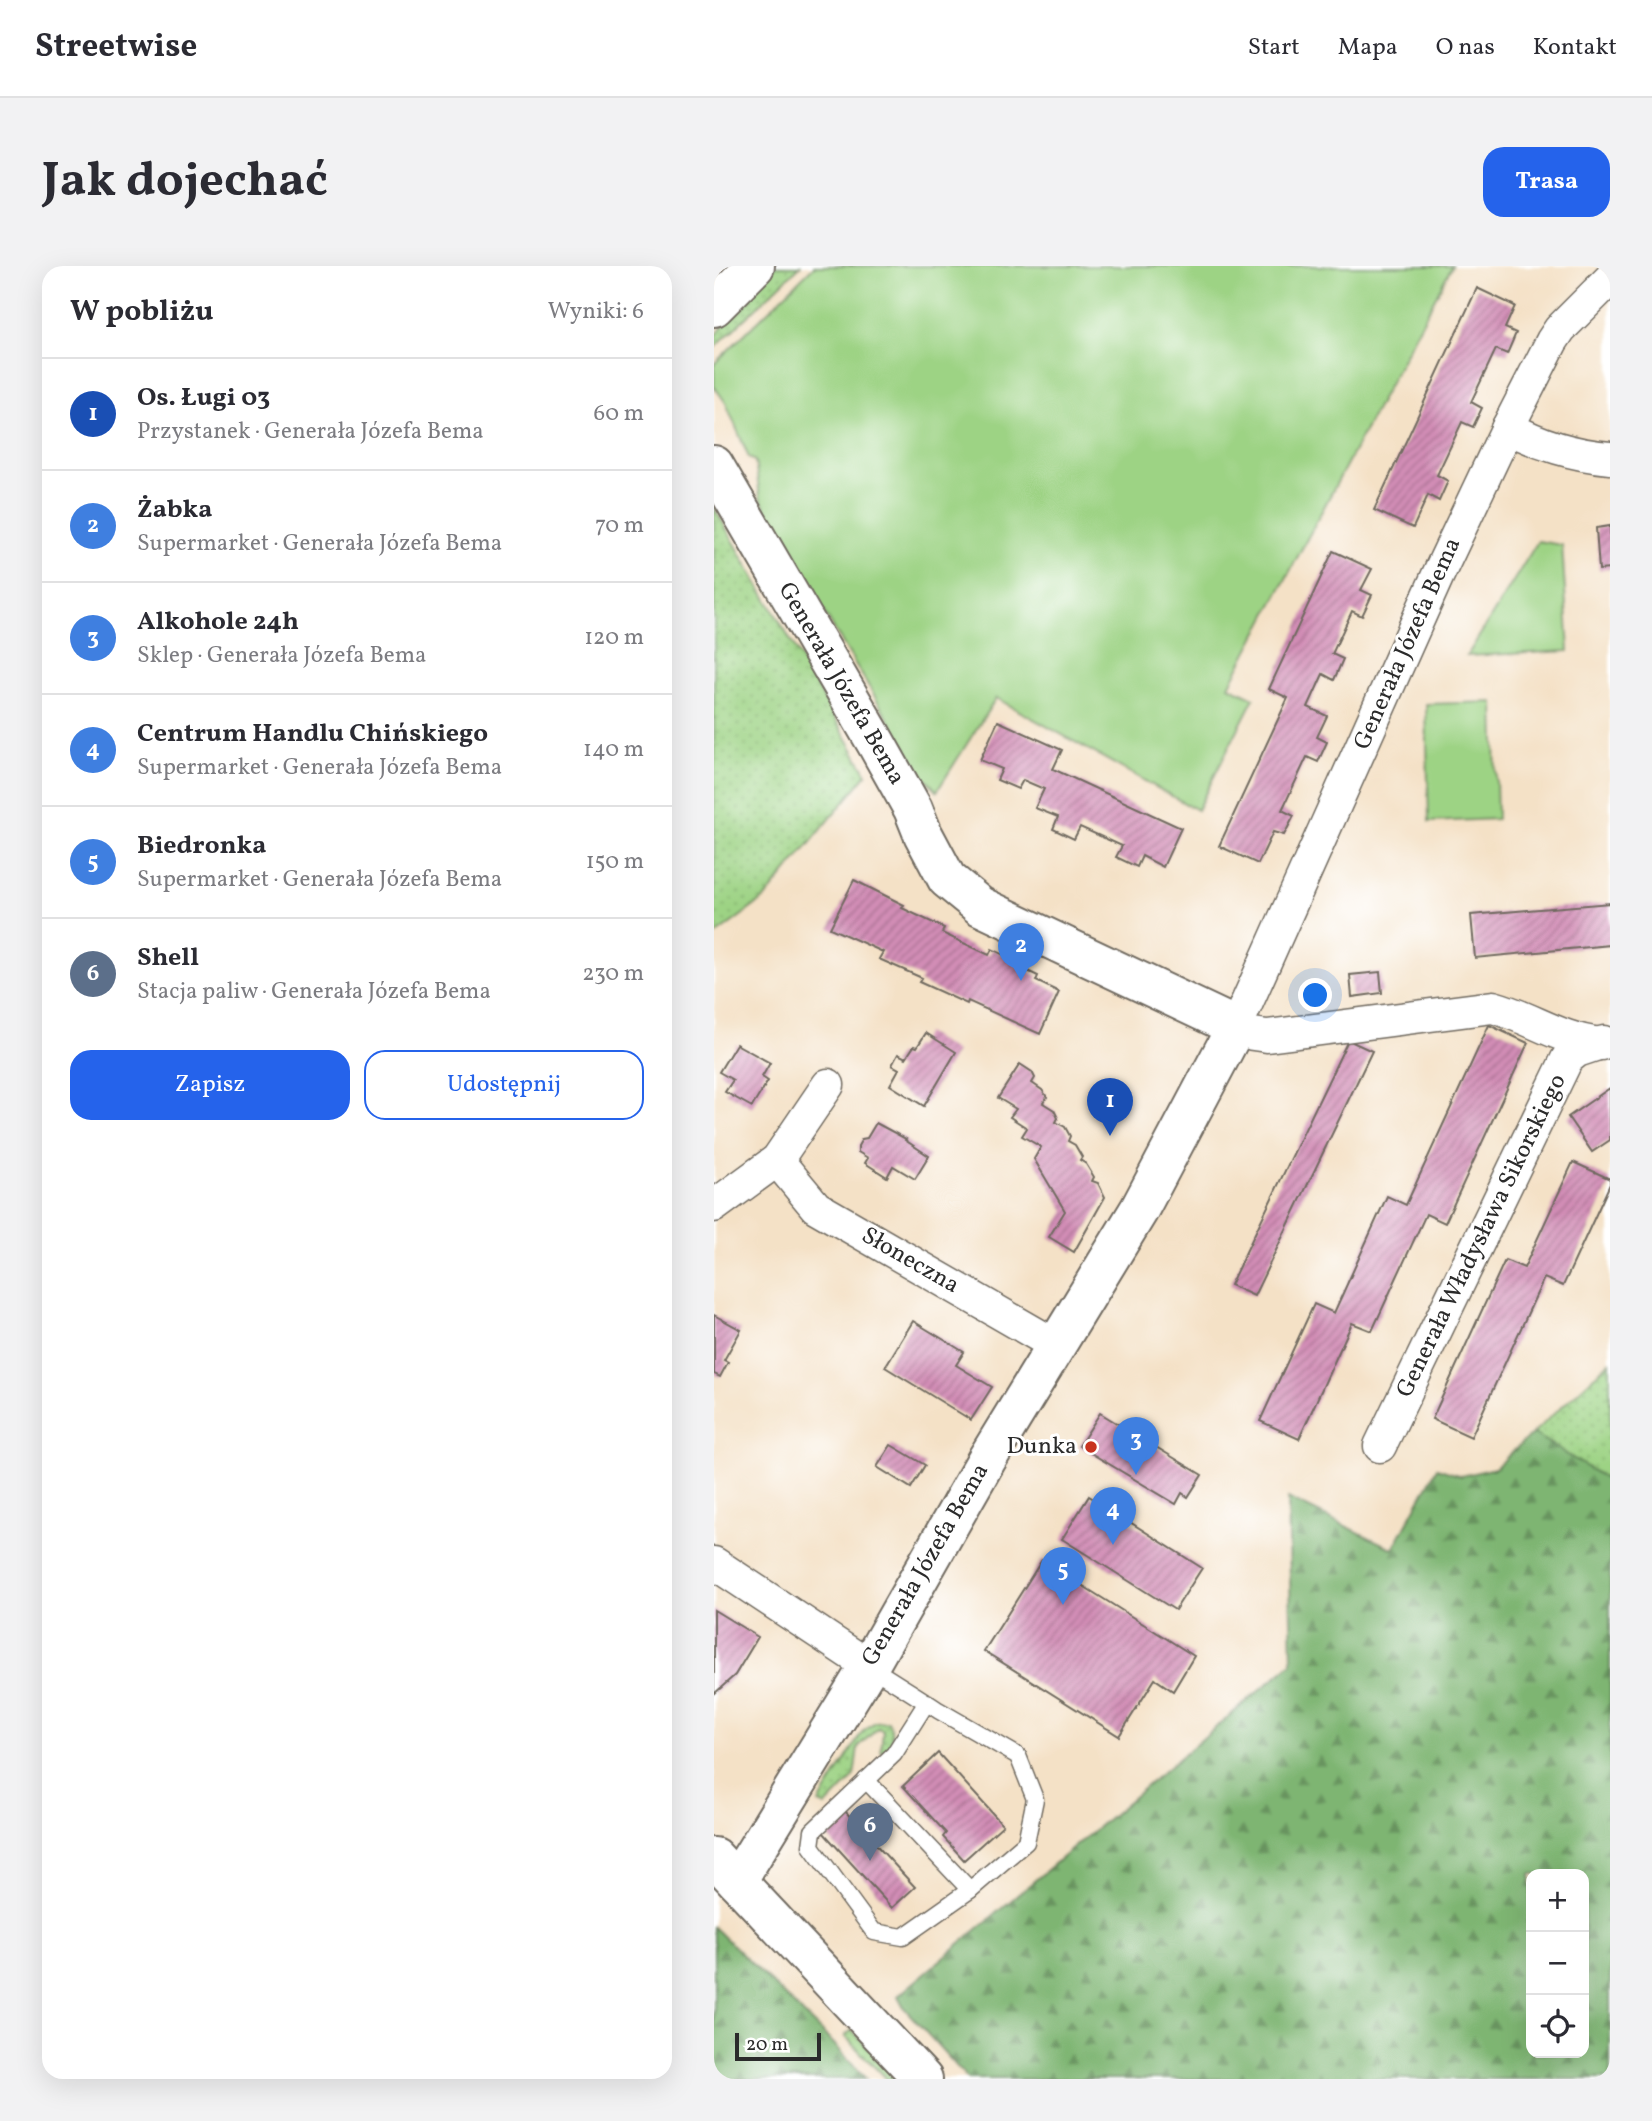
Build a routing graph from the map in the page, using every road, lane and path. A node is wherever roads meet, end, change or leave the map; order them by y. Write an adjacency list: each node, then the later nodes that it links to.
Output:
1 (753, 267): 3 (street)
2 (1610, 279): 4 (street, Generała Józefa Bema)
3 (714, 307)
4 (1508, 427): 5 (street); 7 (street, Generała Józefa Bema)
5 (1610, 458)
6 (714, 464): 7 (street, Generała Józefa Bema)
7 (1236, 1027): 8 (street, Generała Władysława Sikorskiego); 12 (street, Generała Józefa Bema)
8 (1605, 1040): 13 (street, Generała Władysława Sikorskiego)
9 (828, 1085): 10 (street)
10 (777, 1160): 11 (street); 12 (street, Słoneczna)
11 (714, 1206)
12 (1057, 1346): 15 (street, Generała Józefa Bema)
13 (1380, 1446)
14 (714, 1563): 15 (street)
15 (869, 1666): 16 (lane); 18 (street, Generała Józefa Bema)
16 (927, 1702): 17 (lane); 19 (lane)
17 (866, 1780): 19 (lane); 19 (lane)
18 (725, 1869): 20 (street)
19 (970, 1890)
20 (923, 2079)

